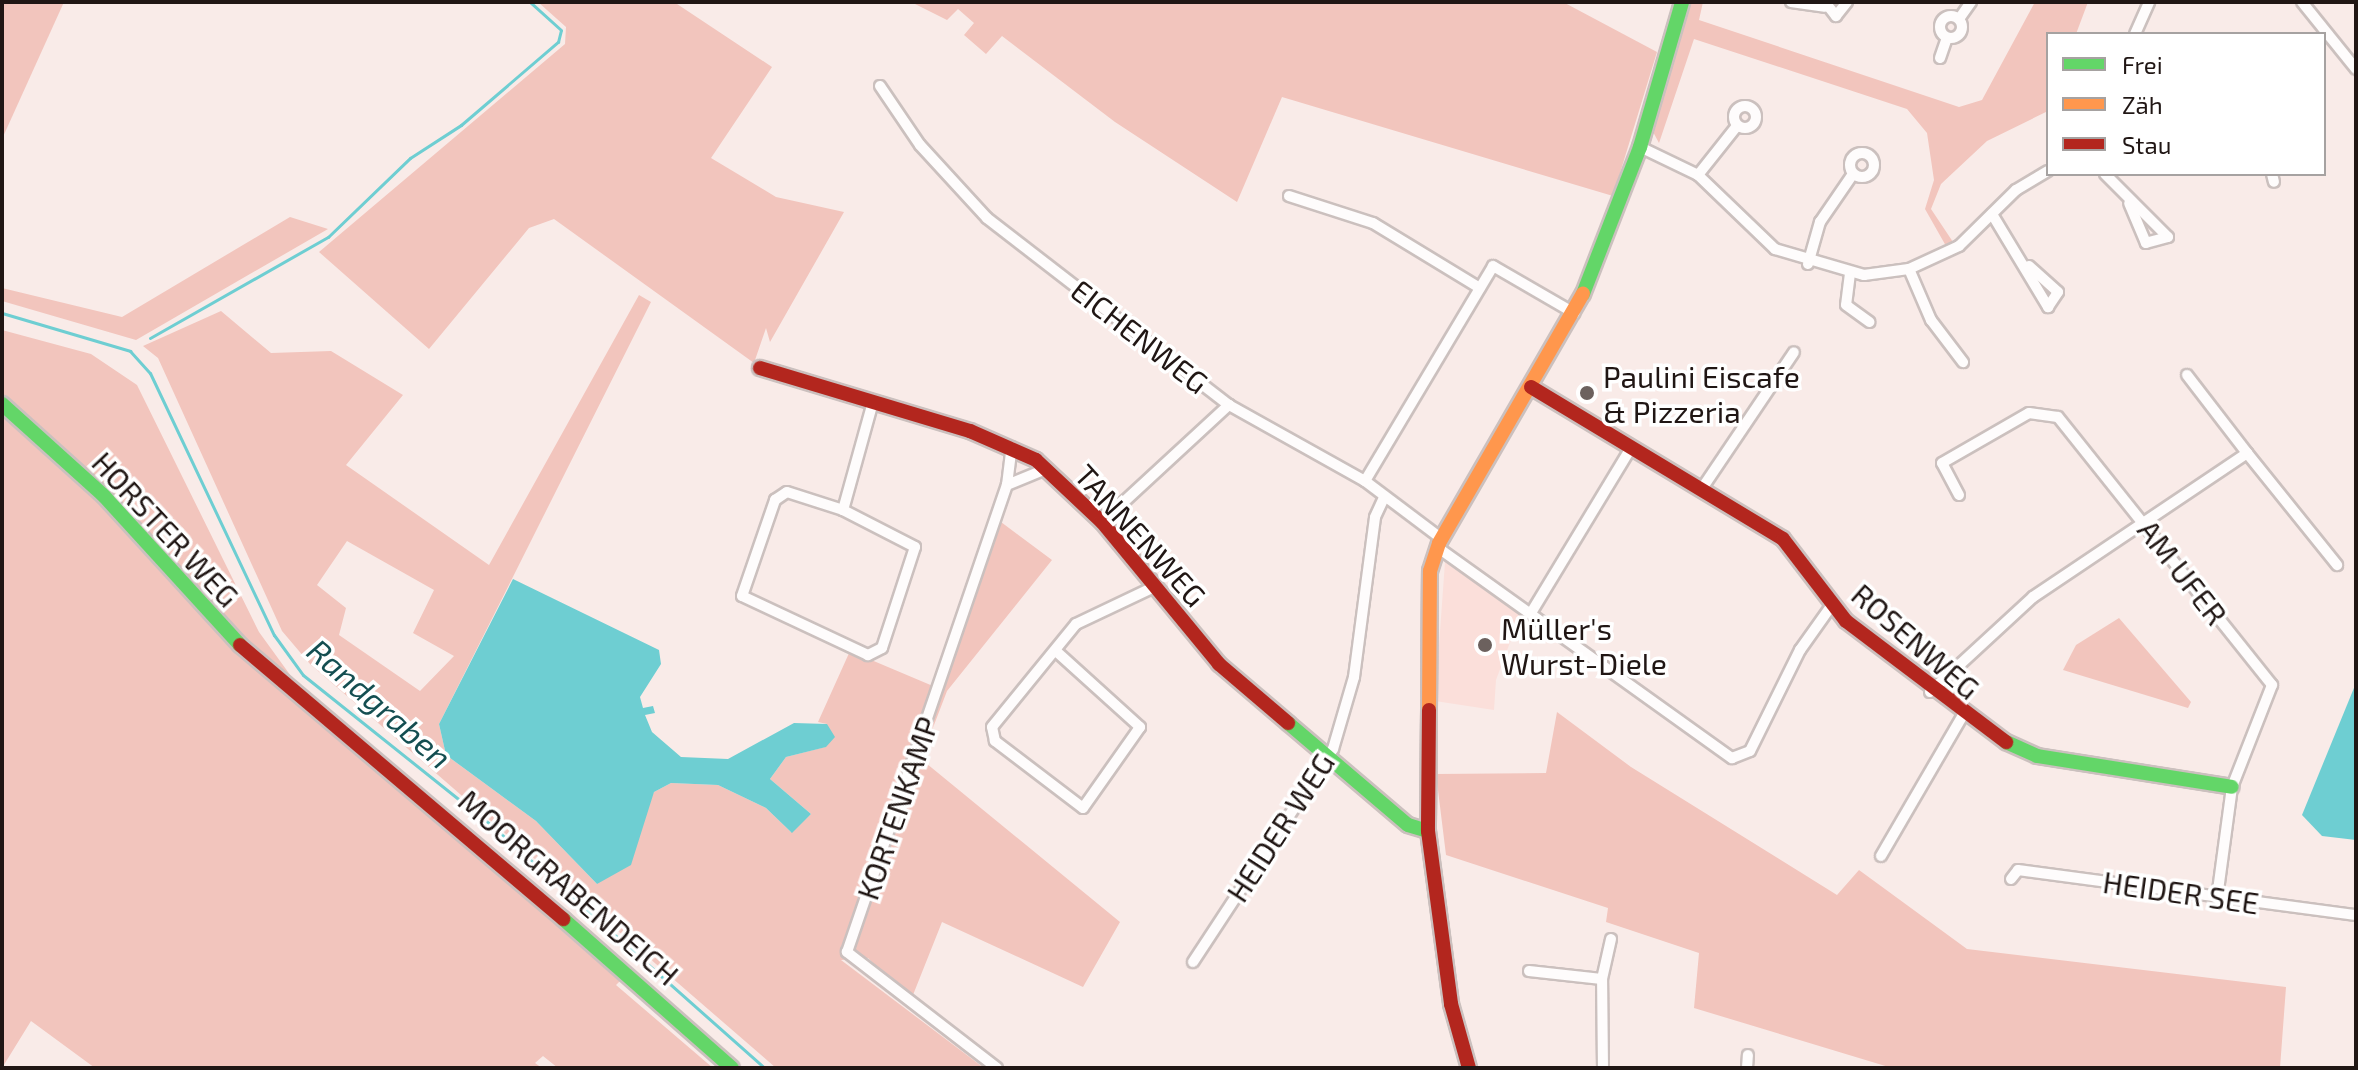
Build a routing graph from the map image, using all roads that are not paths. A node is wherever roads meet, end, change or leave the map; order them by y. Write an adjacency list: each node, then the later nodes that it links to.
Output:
1 (1682, 2): 15 (street)
2 (1791, 2): 7 (street)
3 (1847, 2): 7 (street)
4 (1971, 2): 8 (street)
5 (2149, 2): 9 (street)
6 (2302, 2): 12 (street)
7 (1825, 4)
8 (1959, 19): 10 (street); 10 (street)
9 (2136, 32)
10 (1947, 38): 11 (street)
11 (1940, 58)
12 (2356, 69)
13 (880, 86): 37 (street, EICHENWEG)
14 (1737, 126): 18 (street)
15 (1640, 147): 18 (street); 28 (street)
16 (2046, 173): 22 (street)
17 (1853, 174): 23 (street)
18 (1698, 175): 23 (street)
19 (2107, 176): 21 (street)
20 (1289, 196): 27 (street)
21 (2129, 203)
22 (1992, 214): 24 (street); 25 (street)
23 (1808, 264): 26 (street)
24 (2029, 266)
25 (1909, 269): 26 (street); 31 (street)
26 (1850, 273): 29 (street)
27 (1480, 288): 28 (street); 42 (street)
28 (1574, 313): 34 (street)
29 (1869, 322)
30 (1794, 352): 44 (street)
31 (1963, 362)
32 (760, 368): 35 (street, TANNENWEG)
33 (2187, 375): 40 (street)
34 (1531, 387): 39 (street, ROSENWEG); 50 (street)
35 (873, 402): 38 (street, TANNENWEG); 47 (street)
36 (2, 404): 56 (street, HORSTER WEG)
37 (1229, 405): 42 (street, EICHENWEG); 48 (street)
38 (1012, 447): 41 (street, TANNENWEG); 43 (street, KORTENKAMP)
39 (1631, 448): 44 (street, ROSENWEG); 54 (street)
40 (2247, 453): 49 (street); 51 (street)
41 (1046, 469): 43 (street); 48 (street, TANNENWEG)
42 (1365, 481): 46 (street, EICHENWEG)
43 (1007, 485): 72 (street, KORTENKAMP)
44 (1701, 490): 53 (street, ROSENWEG)
45 (1959, 495): 49 (street, AM UFER)
46 (1384, 498): 50 (street, EICHENWEG); 59 (street, HEIDER WEG)
47 (843, 510): 47 (street)
48 (1102, 522): 52 (street, TANNENWEG)
49 (2145, 522): 57 (street); 60 (street, AM UFER)
50 (1440, 543): 54 (street, EICHENWEG); 61 (street)
51 (2337, 565)
52 (1154, 587): 55 (street); 59 (street, TANNENWEG)
53 (1832, 605): 54 (street, EICHENWEG); 57 (street, ROSENWEG)
54 (1531, 613)
55 (1057, 652): 55 (street)
56 (290, 692): 71 (street, MOORGRABENDEICH)
57 (1930, 692): 58 (street, ROSENWEG)
58 (1962, 717): 60 (street, ROSENWEG); 62 (street)
59 (1329, 757): 61 (street, TANNENWEG); 67 (street, HEIDER WEG)
60 (2232, 787): 64 (street, AM UFER)
61 (1428, 831): 73 (street)
62 (1881, 856)
63 (2011, 879): 64 (street, HEIDER SEE)
64 (2217, 898): 65 (street, HEIDER SEE)
65 (2356, 915)
66 (1611, 939): 69 (street)
67 (1193, 962)
68 (1529, 971): 69 (street)
69 (1602, 979): 74 (street)
70 (1748, 1055): 75 (street)
71 (732, 1068)
72 (997, 1068)
73 (1469, 1068)
74 (1603, 1068)
75 (1747, 1068)

